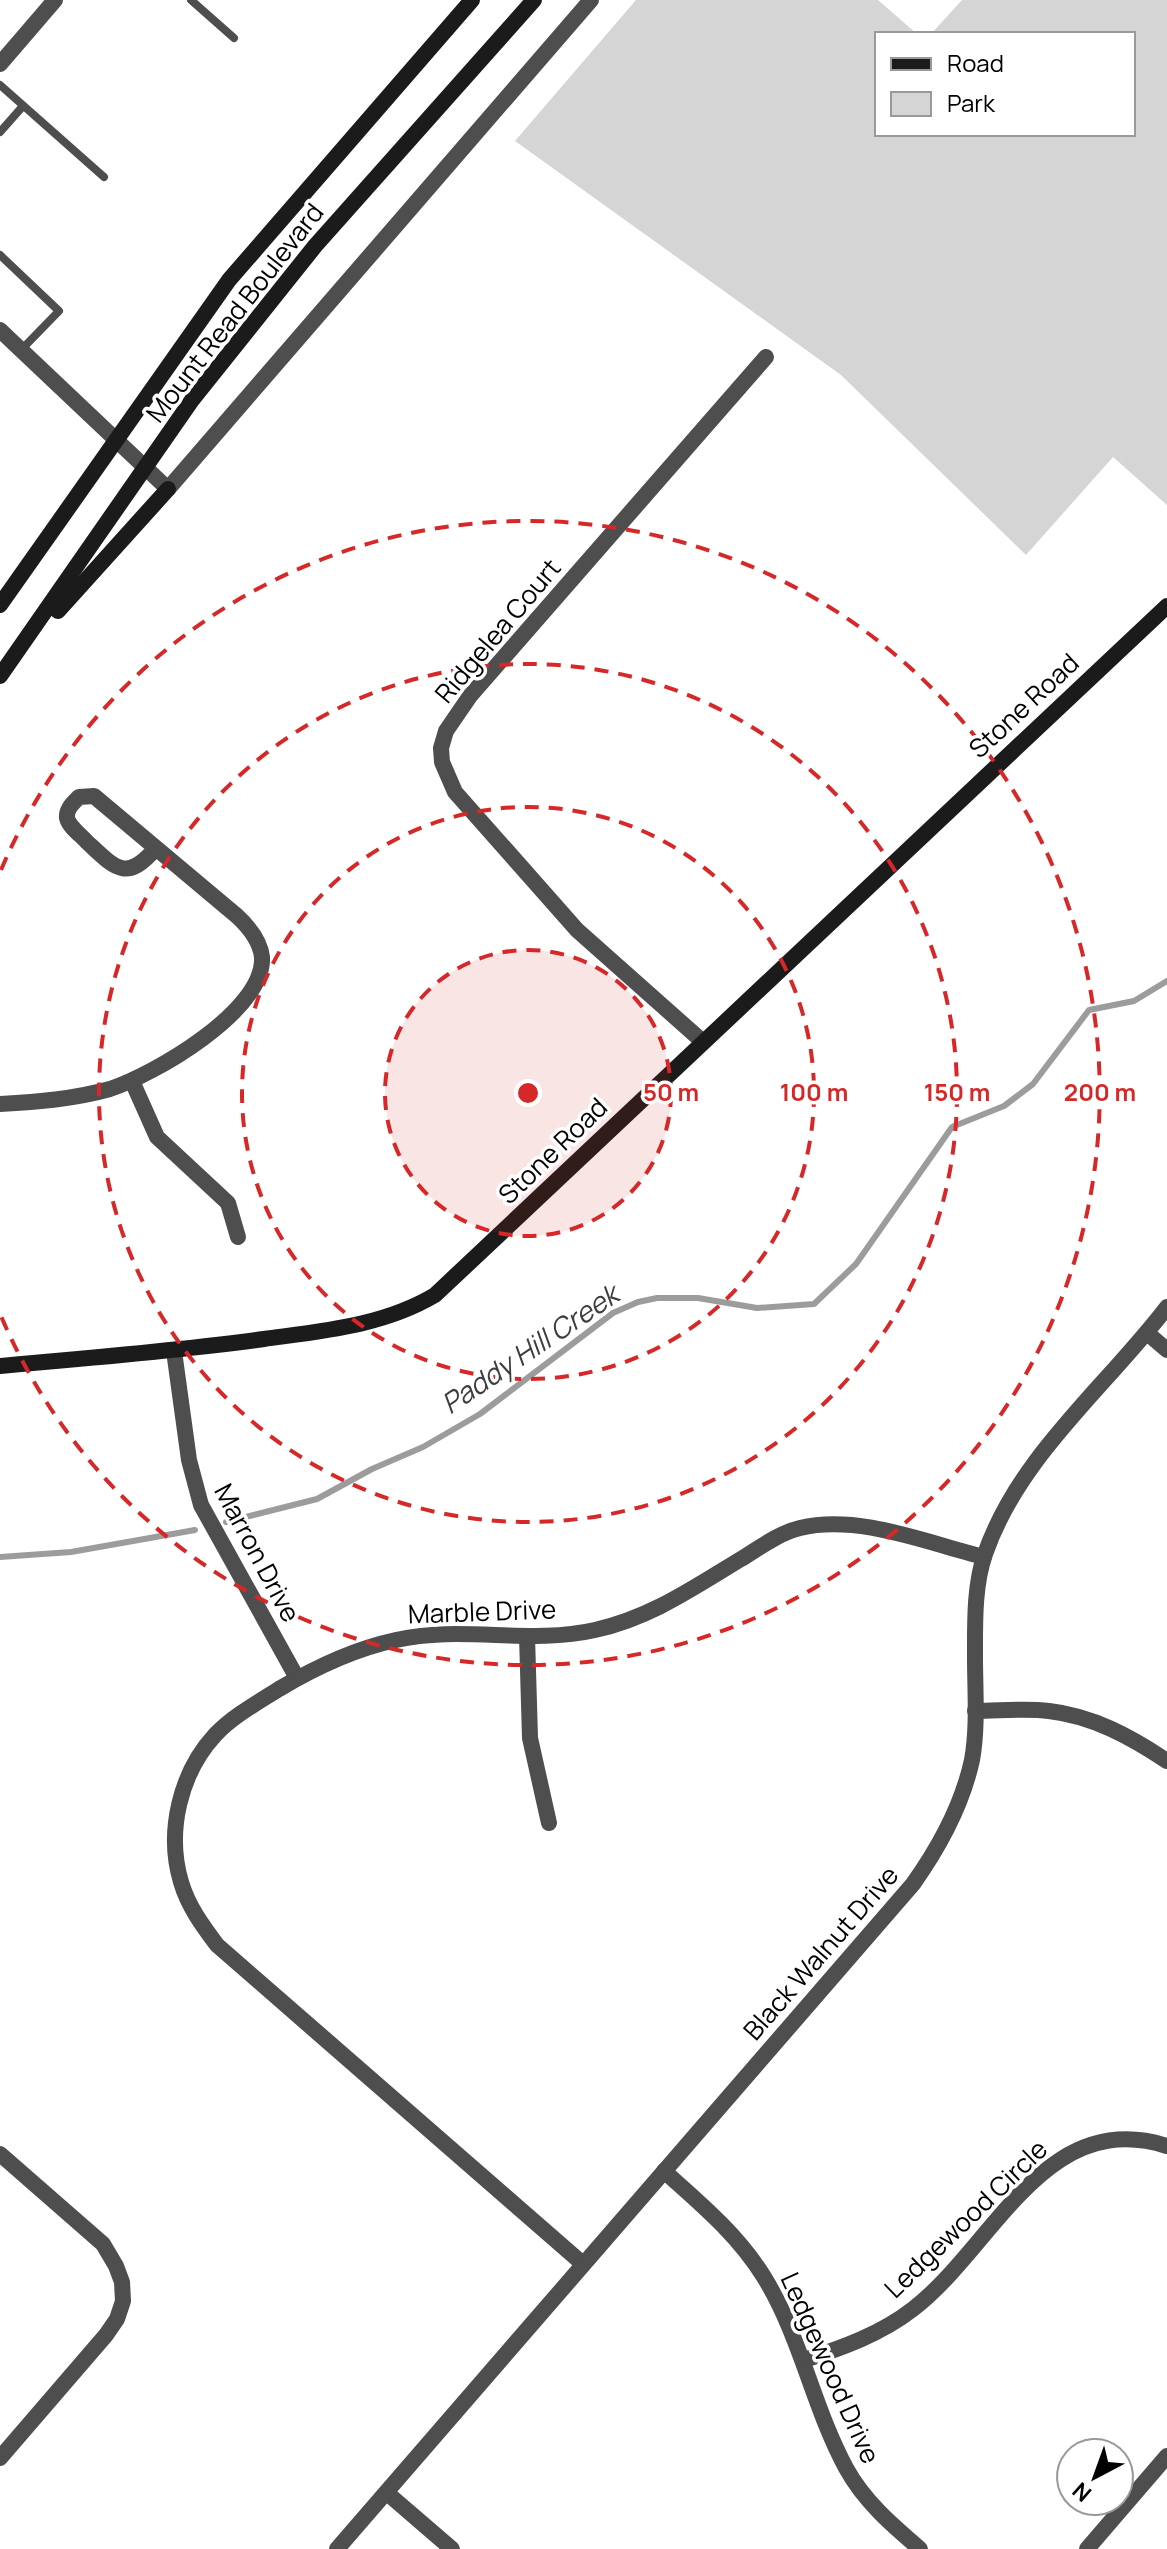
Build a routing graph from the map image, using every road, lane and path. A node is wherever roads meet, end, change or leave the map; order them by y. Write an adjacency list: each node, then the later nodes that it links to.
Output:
1 (55, 0): 7 (street)
2 (191, 0): 6 (lane)
3 (472, 0): 16 (main road, Mount Read Boulevard)
4 (534, 0): 17 (main road, Mount Read Boulevard)
5 (591, 0): 18 (street)
6 (234, 38)
7 (0, 64)
8 (0, 85): 9 (lane)
9 (23, 106): 10 (lane); 11 (lane)
10 (0, 132)
11 (104, 177)
12 (0, 255): 14 (lane)
13 (0, 330): 14 (street)
14 (21, 350): 16 (street)
15 (766, 357): 24 (street, Ridgelea Court)
16 (116, 440): 17 (street); 19 (main road, Mount Read Boulevard)
17 (146, 469): 18 (street); 21 (main road, Mount Read Boulevard)
18 (168, 489): 21 (main road)
19 (0, 605)
20 (1167, 606): 24 (main road, Stone Road)
21 (12, 662): 22 (main road, Mount Read Boulevard)
22 (0, 676)
23 (156, 848): 23 (street); 25 (street)
24 (702, 1041): 31 (main road, Stone Road)
25 (132, 1081): 26 (street); 27 (street)
26 (0, 1104)
27 (238, 1237)
28 (1167, 1307): 29 (street, Black Walnut Drive)
29 (1147, 1333): 30 (street); 33 (street, Black Walnut Drive)
30 (1167, 1350)
31 (174, 1351): 32 (main road, Stone Road); 35 (street, Marron Drive)
32 (0, 1366)
33 (984, 1557): 34 (street, Marble Drive); 36 (street, Black Walnut Drive)
34 (527, 1636): 35 (street, Marble Drive); 38 (street)
35 (297, 1678): 42 (street, Marble Drive)
36 (975, 1711): 37 (street); 41 (street, Black Walnut Drive)
37 (1167, 1761)
38 (549, 1823)
39 (1167, 2146): 43 (street, Ledgewood Circle)
40 (0, 2154): 45 (street)
41 (664, 2171): 42 (street, Black Walnut Drive); 43 (street, Ledgewood Drive)
42 (583, 2264): 46 (street, Black Walnut Drive)
43 (804, 2360): 49 (street, Ledgewood Drive)
44 (1167, 2456): 50 (street)
45 (0, 2458)
46 (387, 2493): 47 (street, Black Walnut Drive); 48 (street)
47 (337, 2549)
48 (452, 2549)
49 (920, 2549)
50 (1087, 2549)

